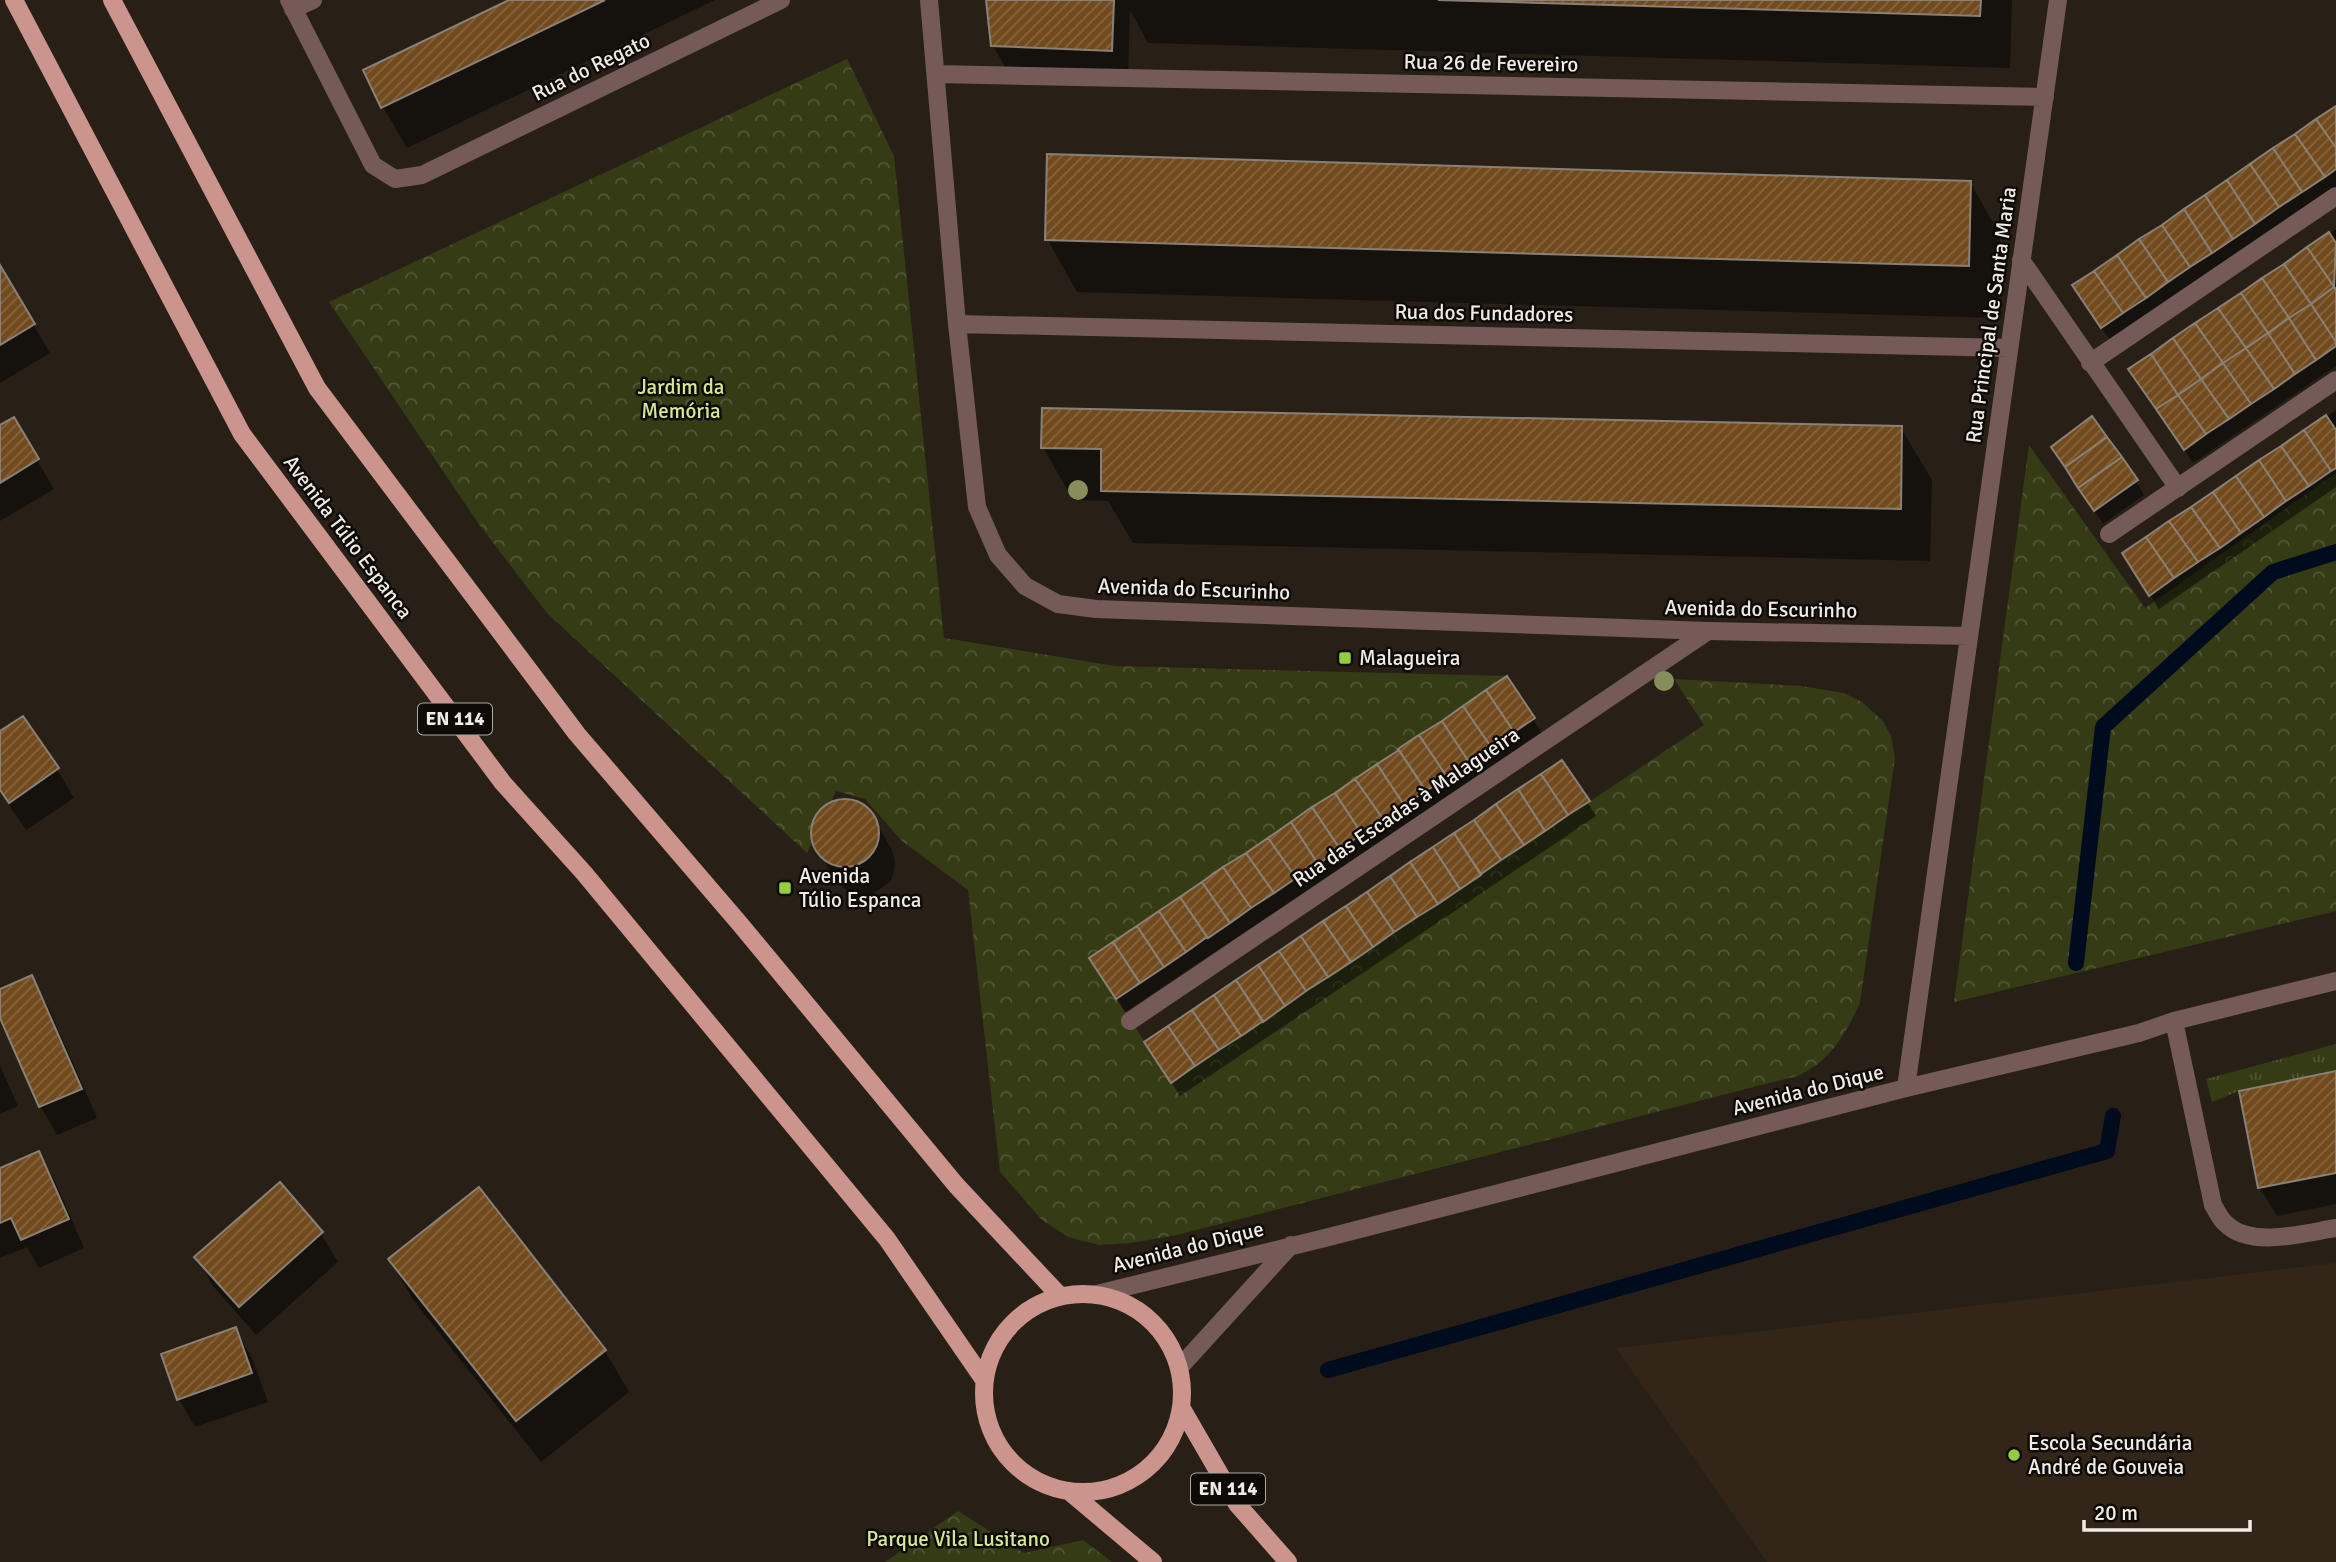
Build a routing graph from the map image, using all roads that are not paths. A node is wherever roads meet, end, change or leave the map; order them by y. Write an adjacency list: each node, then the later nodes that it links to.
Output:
1 (13, 0): 29 (main road, Avenida Túlio Espanca / EN 114)
2 (112, 0): 27 (main road)
3 (313, 0): 7 (street)
4 (781, 0): 7 (street, Rua do Regato)
5 (929, 0): 8 (street, Avenida do Escurinho)
6 (2058, 0): 9 (street, Rua Principal de Santa Maria)
7 (291, 5)
8 (936, 74): 9 (street, Rua 26 de Fevereiro); 12 (street, Avenida do Escurinho)
9 (2045, 97): 11 (street, Rua Principal de Santa Maria)
10 (2336, 196): 14 (street)
11 (2021, 260): 13 (street, Rua Principal de Santa Maria); 14 (street)
12 (957, 324): 13 (street, Rua dos Fundadores); 18 (street, Avenida do Escurinho)
13 (2009, 348): 19 (street, Rua Principal de Santa Maria)
14 (2090, 363): 16 (street)
15 (2336, 380): 16 (street)
16 (2178, 488): 17 (street)
17 (2109, 534)
18 (1708, 631): 19 (street, Avenida do Escurinho); 21 (street, Rua das Escadas à Malagueira)
19 (1969, 636): 23 (street, Rua Principal de Santa Maria)
20 (2336, 981): 22 (street, Avenida do Dique)
21 (1130, 1021)
22 (2174, 1021): 23 (street, Avenida do Dique); 24 (street)
23 (1906, 1088): 25 (street, Avenida do Dique)
24 (2336, 1228)
25 (1292, 1245): 26 (street, Avenida do Dique); 28 (street, Avenida do Dique)
26 (1097, 1294): 27 (main road); 28 (main road)
27 (1059, 1296): 29 (main road)
28 (1179, 1368): 30 (main road)
29 (984, 1380): 31 (main road)
30 (1181, 1407): 31 (main road); 33 (main road, EN 114)
31 (1070, 1492): 32 (main road)
32 (1153, 1562)
33 (1288, 1562)

